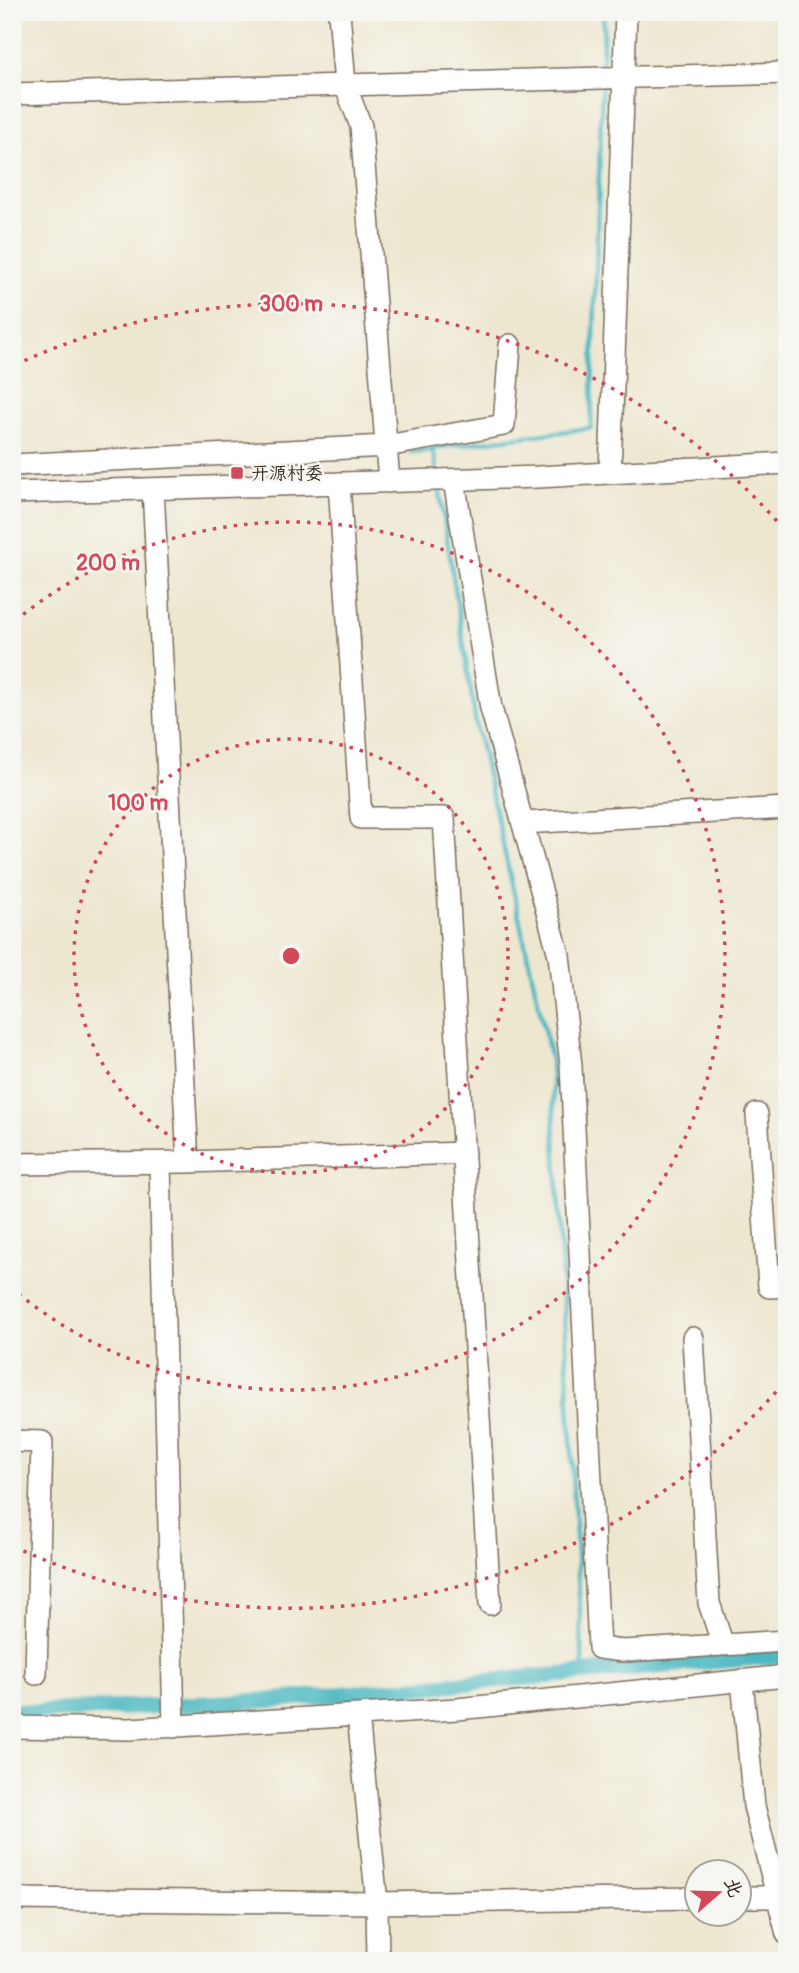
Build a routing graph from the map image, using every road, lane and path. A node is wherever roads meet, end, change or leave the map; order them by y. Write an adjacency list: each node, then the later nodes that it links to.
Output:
1 (339, 12): 5 (street)
2 (626, 12): 4 (street)
3 (787, 73): 4 (street)
4 (609, 77): 5 (street); 11 (street)
5 (345, 85): 6 (street); 8 (street)
6 (12, 94)
7 (510, 345): 8 (street)
8 (387, 453): 10 (street); 13 (street)
9 (787, 463): 11 (street)
10 (12, 465)
11 (610, 473): 12 (street)
12 (454, 480): 13 (street); 18 (street)
13 (389, 482): 14 (street)
14 (338, 483): 15 (street); 20 (street)
15 (153, 489): 16 (street); 22 (street)
16 (12, 493)
17 (787, 808): 18 (street)
18 (523, 823): 29 (street)
19 (757, 1114): 24 (street)
20 (464, 1153): 22 (street); 27 (street)
21 (160, 1163): 22 (street); 23 (street); 34 (street)
22 (188, 1163)
23 (12, 1164)
24 (787, 1286)
25 (694, 1338): 29 (street)
26 (12, 1441): 30 (street)
27 (489, 1604)
28 (787, 1642): 29 (street)
29 (723, 1645)
30 (36, 1674)
31 (787, 1676): 32 (street)
32 (742, 1680): 33 (street); 37 (street)
33 (358, 1716): 34 (street); 40 (street)
34 (174, 1726): 35 (street)
35 (12, 1727)
36 (754, 1897): 37 (street)
37 (777, 1897): 41 (street)
38 (684, 1898): 40 (street)
39 (12, 1899): 40 (street)
40 (377, 1903): 42 (street)
41 (787, 1934)
42 (378, 1961)

